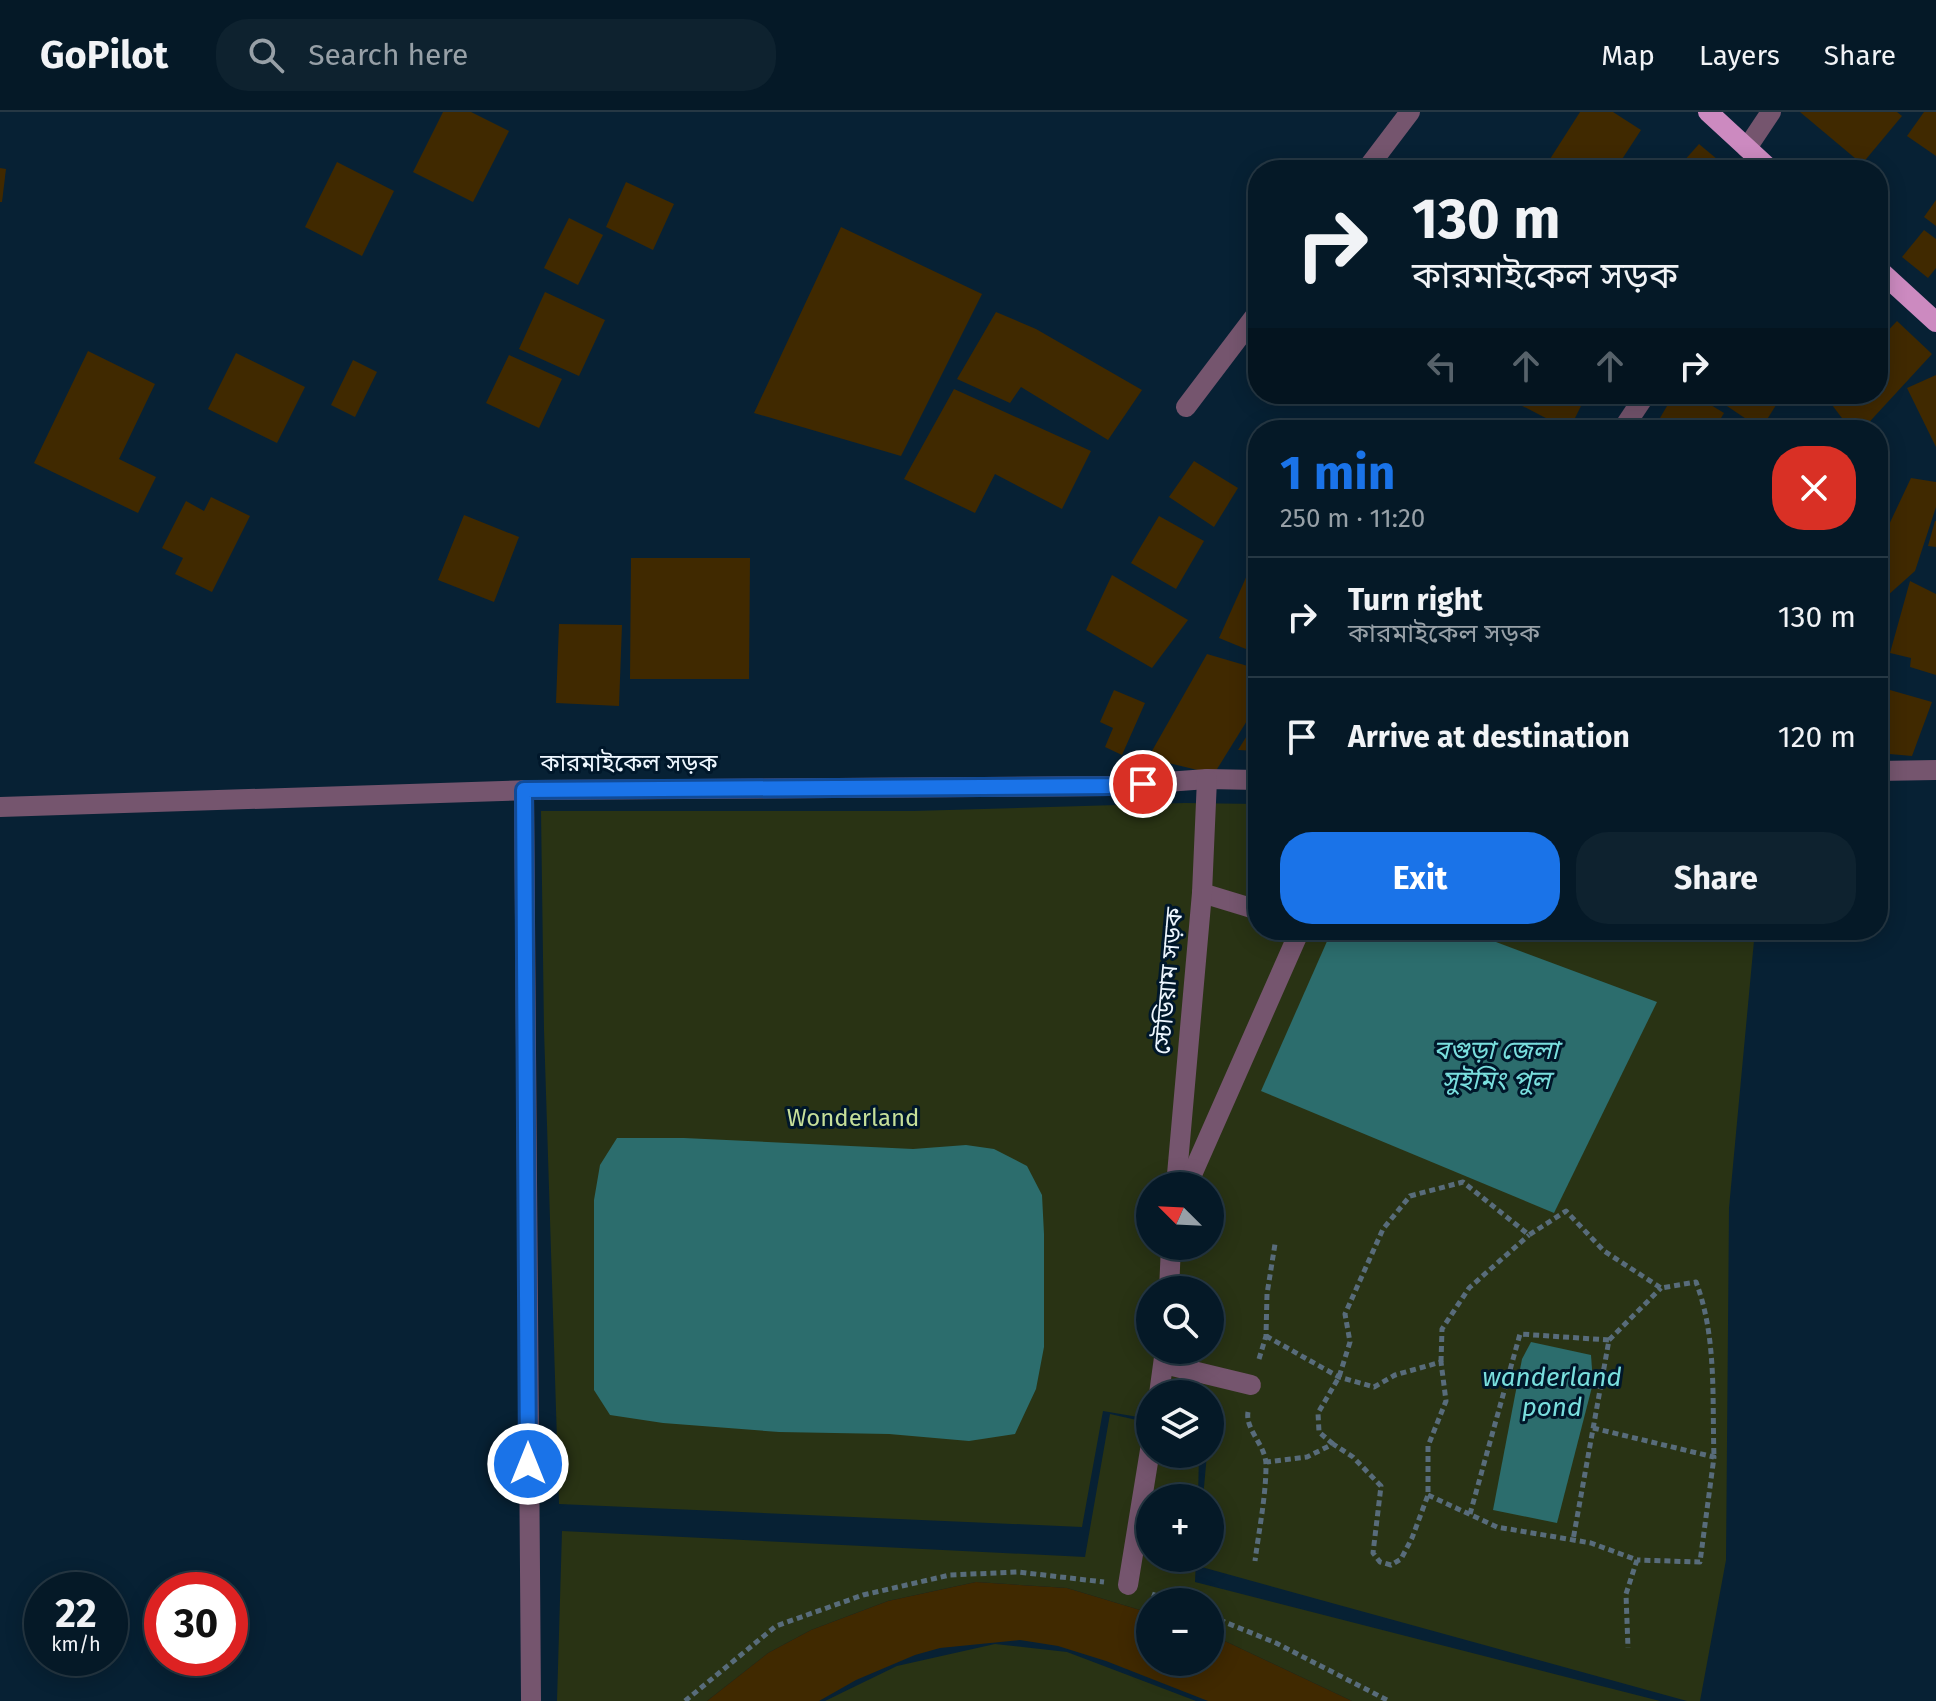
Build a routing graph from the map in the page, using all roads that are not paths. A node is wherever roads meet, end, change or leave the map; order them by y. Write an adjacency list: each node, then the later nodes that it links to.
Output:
1 (1410, 112): 5 (street)
2 (1708, 112): 4 (main road)
3 (1771, 112): 4 (street)
4 (1747, 148): 6 (main road)
5 (1374, 160)
6 (1760, 160)
7 (1888, 278): 8 (main road)
8 (1936, 322)
9 (1248, 325): 10 (street)
10 (1186, 407)
11 (1936, 770): 12 (street)
12 (1888, 771)
13 (1207, 779): 14 (street, কারমাইকেল সড়ক); 15 (street, কারমাইকেল সড়ক); 17 (street, স্টেডিয়াম সড়ক)
14 (1248, 780)
15 (524, 790): 16 (street, কারমাইকেল সড়ক); 26 (street)
16 (0, 807)
17 (1202, 893): 18 (street); 20 (street, স্টেডিয়াম সড়ক)
18 (1248, 907)
19 (1296, 940): 21 (street)
20 (1177, 1172)
21 (1193, 1172)
22 (1186, 1364): 23 (street)
23 (1251, 1385)
24 (1147, 1468): 25 (street)
25 (1128, 1585)
26 (531, 1701)

